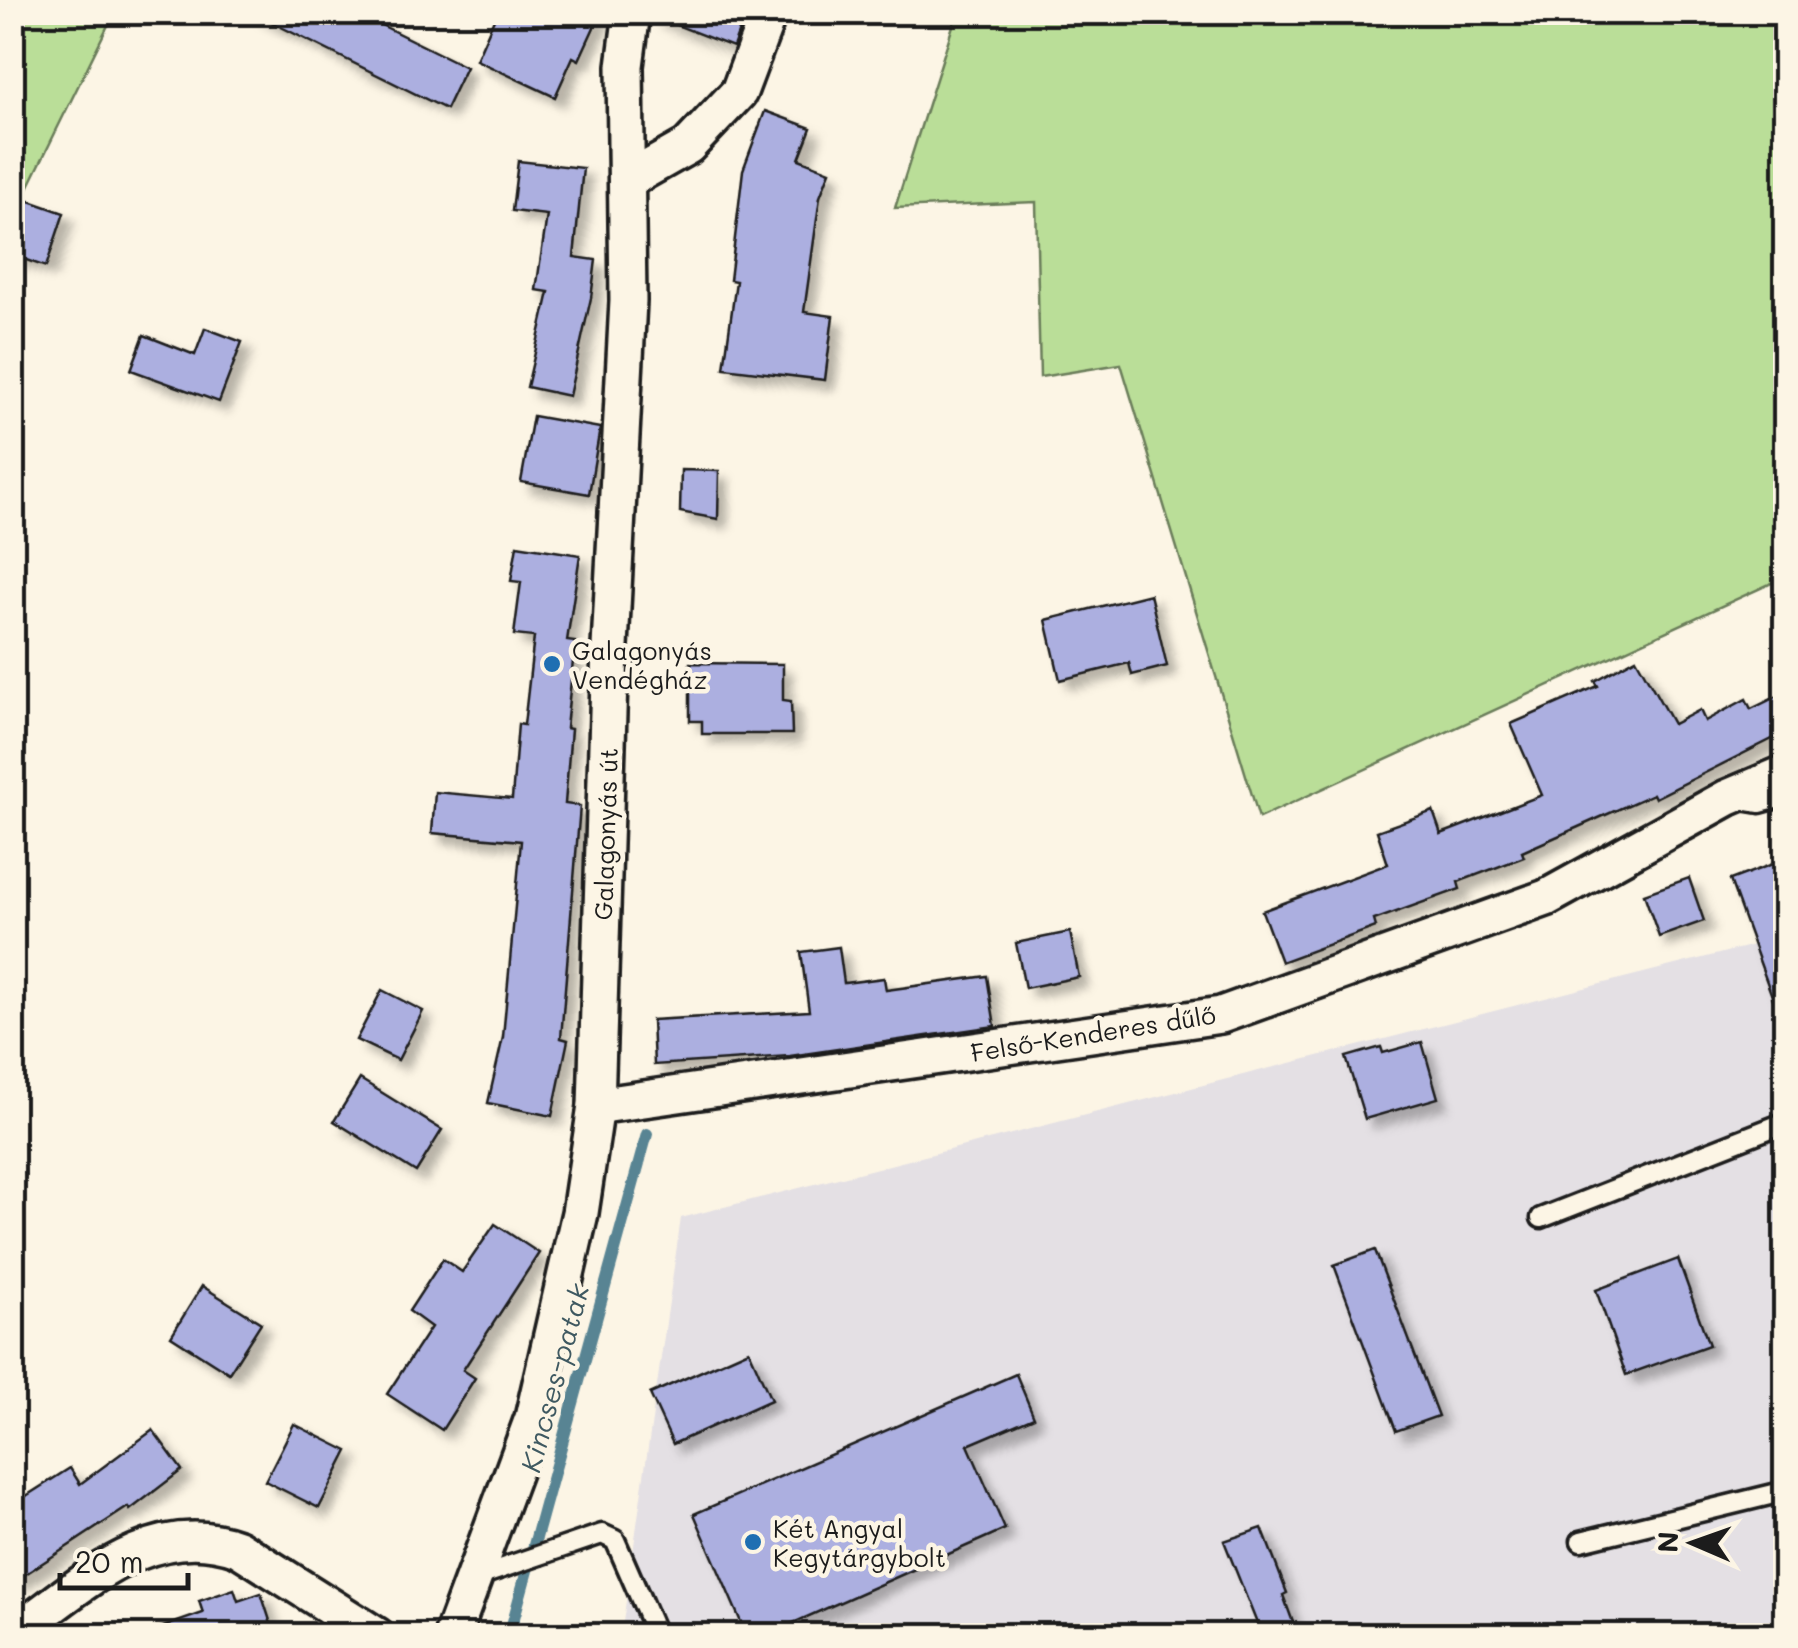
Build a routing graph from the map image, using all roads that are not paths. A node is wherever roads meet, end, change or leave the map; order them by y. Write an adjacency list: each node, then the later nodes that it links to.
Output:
1 (632, 12): 3 (street, Galagonyás út)
2 (769, 12): 3 (street)
3 (628, 180): 7 (street, Galagonyás út)
4 (1786, 773): 6 (street, Felső-Kenderes dűlő)
5 (1786, 796): 6 (lane, Felső-Kenderes dűlő)
6 (1728, 798): 7 (street, Felső-Kenderes dűlő)
7 (596, 1106): 12 (street, Galagonyás út)
8 (1786, 1122): 9 (lane)
9 (1541, 1218)
10 (1786, 1490): 11 (lane)
11 (1581, 1542)
12 (476, 1578): 15 (street, Galagonyás út); 16 (lane)
13 (12, 1635): 14 (street)
14 (377, 1636)
15 (452, 1636)
16 (657, 1636)

